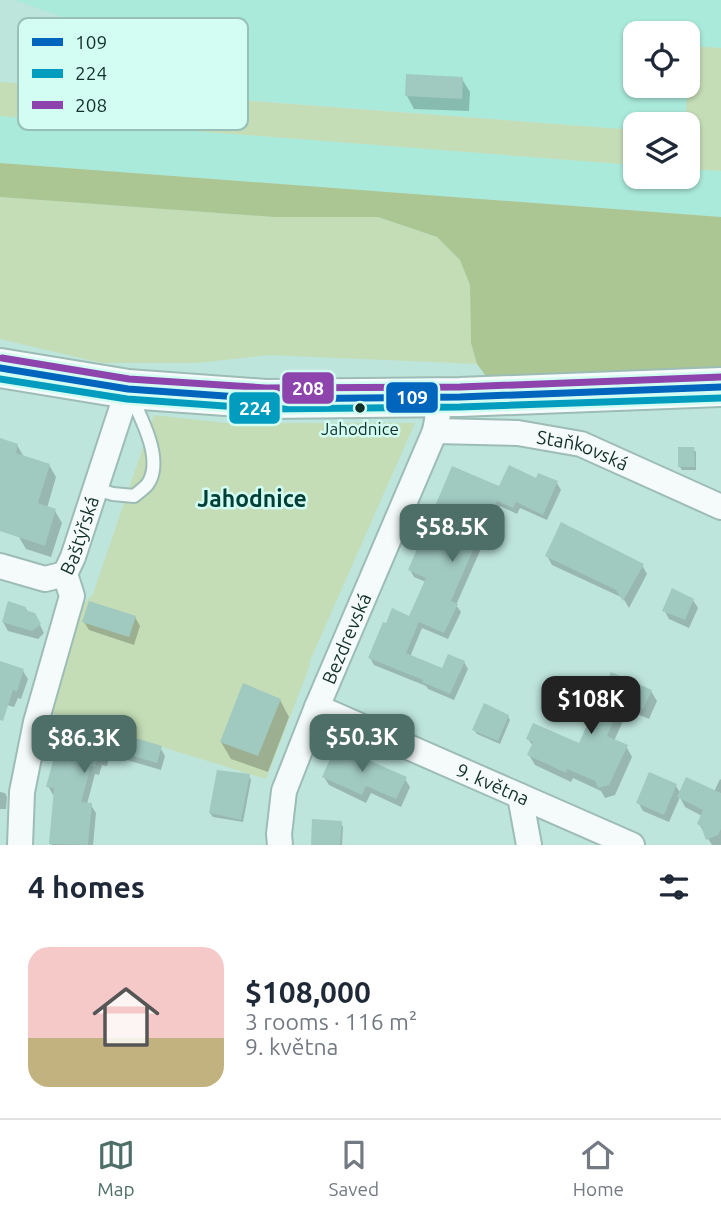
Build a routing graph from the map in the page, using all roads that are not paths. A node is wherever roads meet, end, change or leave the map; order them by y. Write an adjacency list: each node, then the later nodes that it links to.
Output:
1 (0, 369): 3 (main road)
2 (721, 387): 4 (main road)
3 (128, 389): 4 (main road); 5 (street, Baštýřská); 5 (lane)
4 (438, 414): 6 (street, Staňkovská); 9 (street, Bezdrevská)
5 (95, 489): 8 (street, Baštýřská)
6 (721, 507)
7 (0, 566): 8 (street)
8 (65, 574): 11 (street, Baštýřská)
9 (317, 707): 10 (street, 9. května); 12 (street, Bezdrevská)
10 (520, 796): 13 (street); 14 (street, 9. května)
11 (20, 845)
12 (280, 845)
13 (529, 845)
14 (632, 845)

